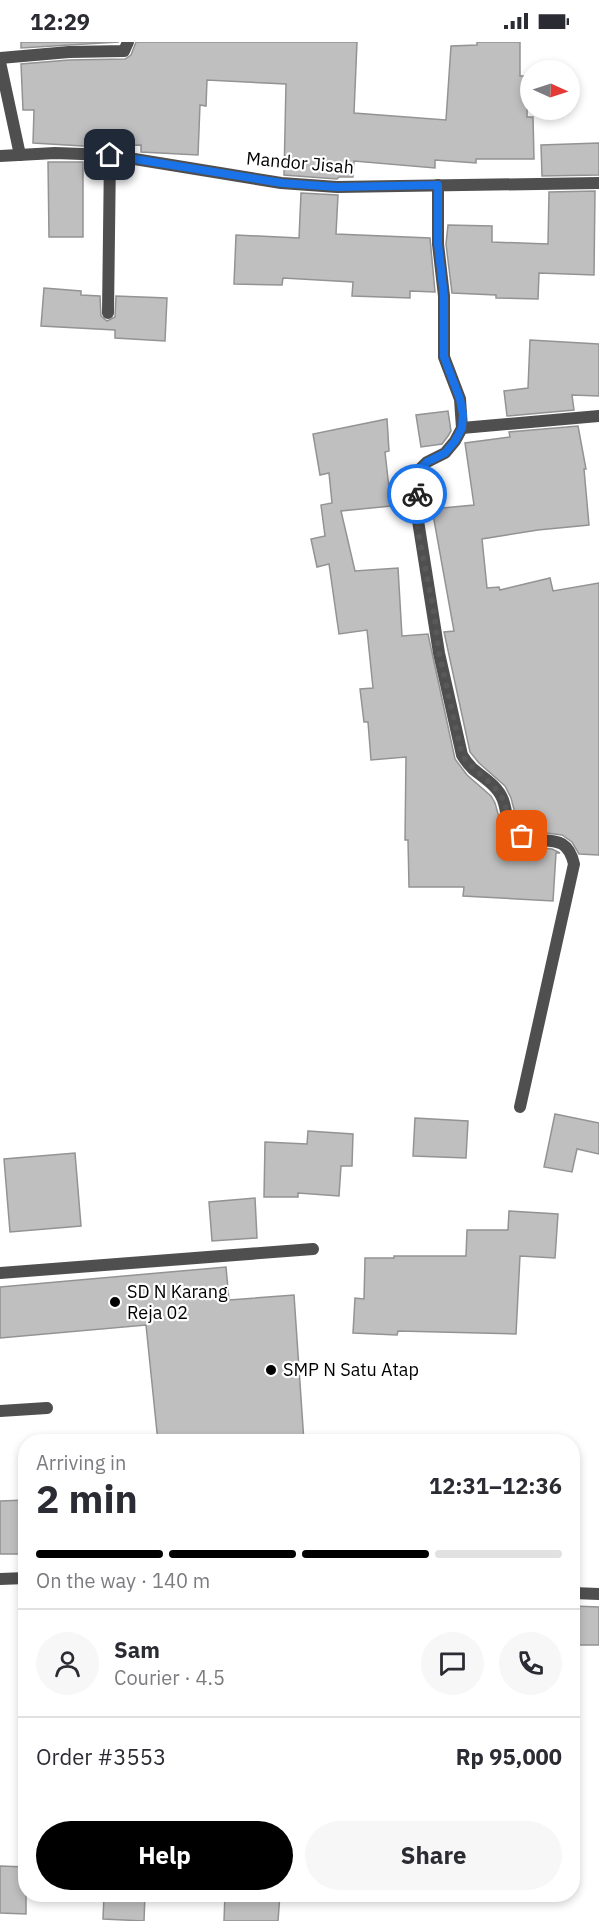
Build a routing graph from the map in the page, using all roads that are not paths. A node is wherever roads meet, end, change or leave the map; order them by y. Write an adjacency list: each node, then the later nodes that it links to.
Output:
1 (128, 42): 2 (street)
2 (0, 60): 3 (street)
3 (20, 155): 4 (street, Mandor Jisah); 5 (street, Mandor Jisah)
4 (110, 155): 7 (street, Mandor Jisah); 8 (street)
5 (0, 156)
6 (599, 183): 7 (street, Mandor Jisah)
7 (438, 185): 10 (street)
8 (108, 313)
9 (599, 416): 10 (street)
10 (462, 428): 11 (street)
11 (520, 1107)
12 (313, 1249): 13 (street)
13 (0, 1273)
14 (47, 1408): 15 (street)
15 (0, 1411)
16 (18, 1578): 17 (street)
17 (0, 1579)
18 (580, 1593): 19 (street)
19 (599, 1594)

